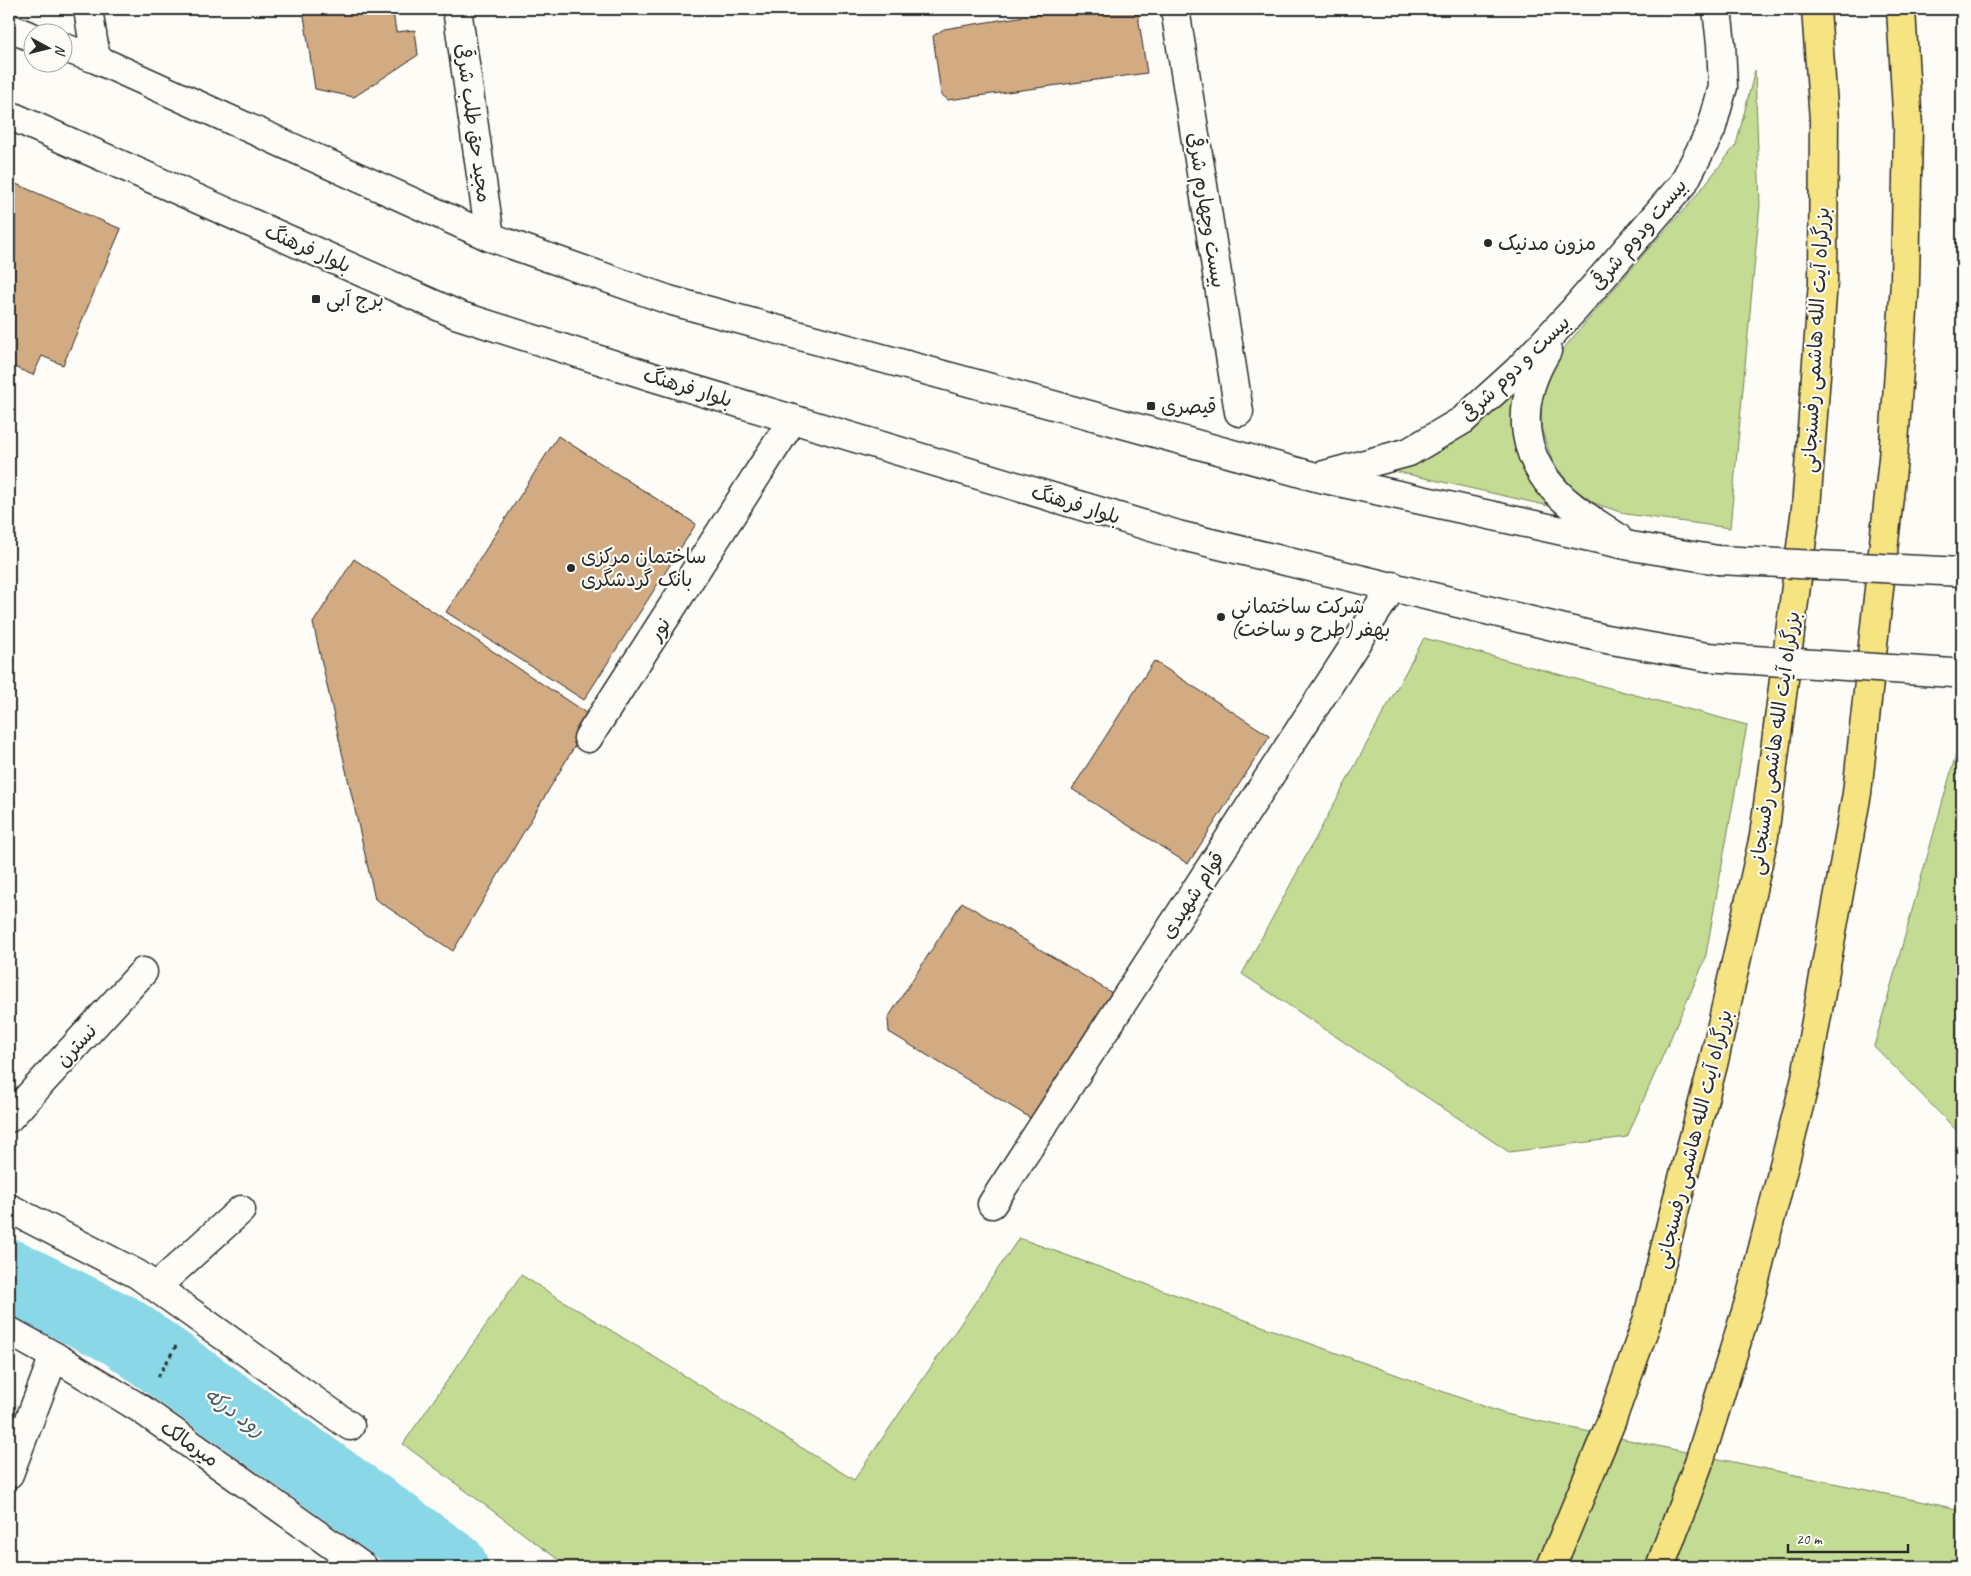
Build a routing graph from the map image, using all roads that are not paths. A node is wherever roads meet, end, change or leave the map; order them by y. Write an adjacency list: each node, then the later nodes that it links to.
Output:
1 (88, 9): 10 (street)
2 (457, 9): 12 (street, مجید حق طلب شرقی)
3 (1175, 9): 14 (street, بیست وچهارم شرقی)
4 (1717, 9): 13 (street, بیست ودوم شرقی)
5 (1816, 9): 33 (highway, بزرگراه آیت الله هاشمی رفسنجانی)
6 (1901, 9): 34 (highway)
7 (9, 28): 8 (street)
8 (22, 33)
9 (72, 51): 10 (street)
10 (96, 59): 12 (street)
11 (9, 115): 15 (street, بلوار فرهنگ)
12 (490, 237): 16 (street)
13 (1574, 310): 16 (street, بیست و دوم شرقی); 17 (street)
14 (1239, 412)
15 (793, 419): 19 (street, بلوار فرهنگ); 21 (street, نور)
16 (1316, 477): 17 (street)
17 (1631, 546): 18 (street, bridge)
18 (1962, 572)
19 (1393, 586): 20 (street, بلوار فرهنگ, bridge); 24 (street, قوام شهیدی)
20 (1957, 673)
21 (588, 738)
22 (143, 972): 23 (street, نسترن)
23 (9, 1118)
24 (992, 1204)
25 (9, 1208): 27 (street)
26 (242, 1210): 27 (street)
27 (156, 1288): 30 (street)
28 (9, 1331): 29 (street, میرمالک)
29 (54, 1356): 31 (street); 32 (street, میرمالک)
30 (350, 1426)
31 (9, 1474)
32 (363, 1567)
33 (1551, 1567)
34 (1660, 1567)

